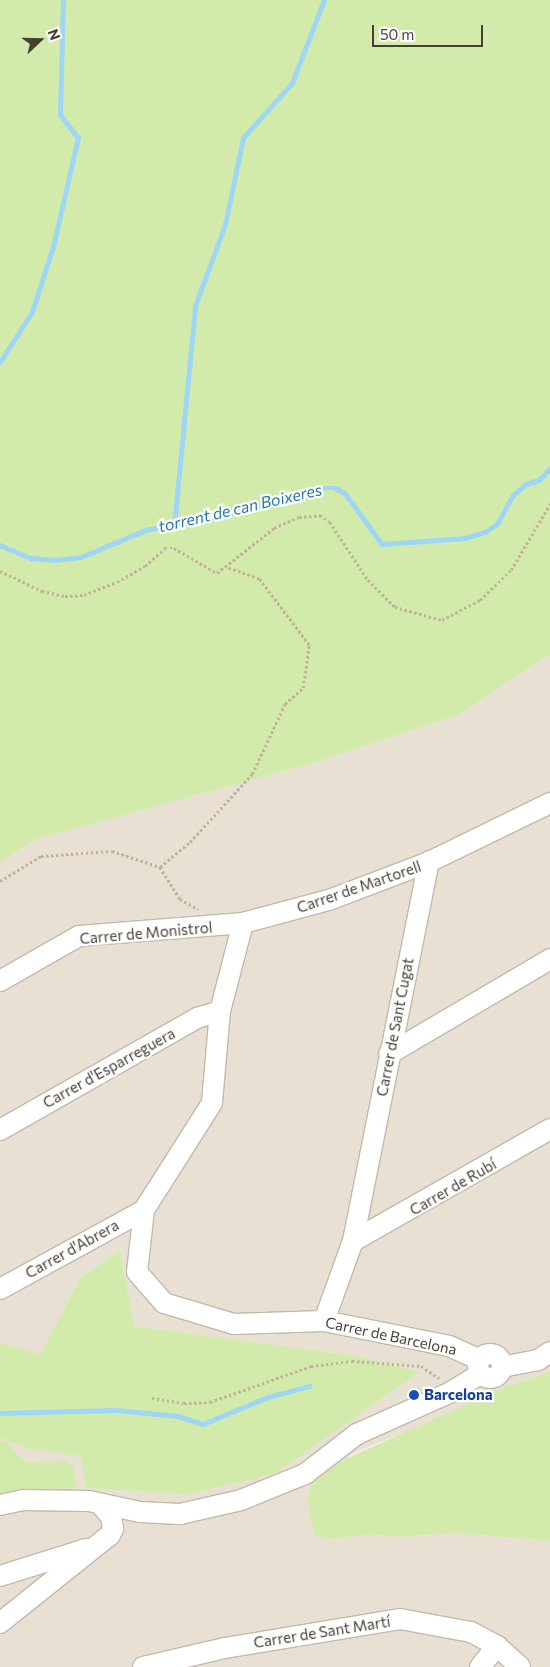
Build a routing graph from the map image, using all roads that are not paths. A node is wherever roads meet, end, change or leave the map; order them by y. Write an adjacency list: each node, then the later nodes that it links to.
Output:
1 (550, 803): 2 (street)
2 (429, 862): 3 (street, Carrer de Martorell); 7 (street, Carrer de Sant Cugat)
3 (243, 923): 5 (street, Carrer de Monistrol); 6 (street)
4 (550, 959): 7 (street)
5 (0, 981)
6 (220, 1011): 9 (street, Carrer d'Esparreguera); 10 (street)
7 (389, 1054): 11 (street, Carrer de Sant Cugat)
8 (550, 1129): 11 (street, Carrer de Rubí)
9 (0, 1130)
10 (144, 1210): 12 (street, Carrer d'Abrera); 13 (street, Carrer de Barcelona)
11 (353, 1240): 13 (street, Carrer de Sant Cugat)
12 (0, 1288)
13 (324, 1321): 15 (street, Carrer de Barcelona)
14 (550, 1352): 15 (street)
15 (481, 1367): 18 (street)
16 (0, 1505): 17 (street)
17 (102, 1506): 18 (street); 19 (street)
18 (140, 1512): 19 (street)
19 (113, 1529): 20 (street)
20 (99, 1545): 21 (street); 22 (street)
21 (0, 1576)
22 (0, 1623)
23 (497, 1646): 24 (street, Carrer de Sant Martí); 25 (street); 26 (street, Carrer de Sant Martí)
24 (143, 1667)
25 (480, 1667)
26 (520, 1667)

